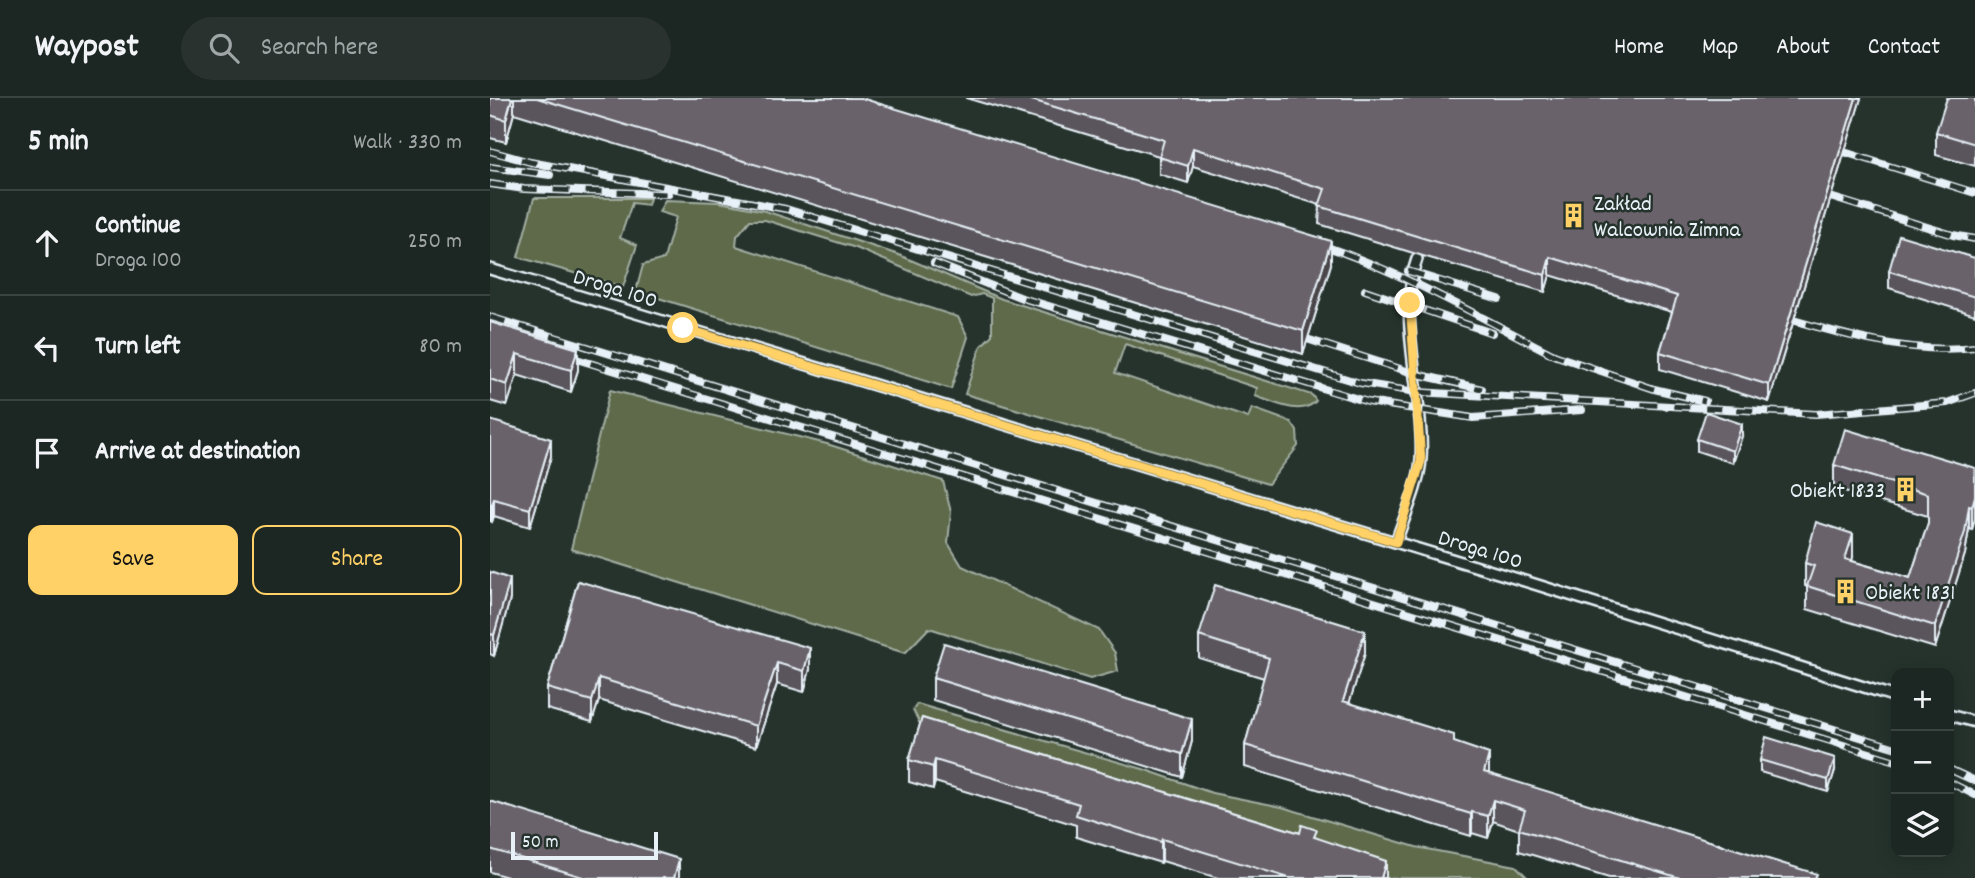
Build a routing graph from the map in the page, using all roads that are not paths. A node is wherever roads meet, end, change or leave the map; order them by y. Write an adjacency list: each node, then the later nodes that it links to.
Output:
1 (1417, 260): 3 (lane)
2 (490, 269): 3 (lane, Droga 100)
3 (1396, 542): 4 (lane, Droga 100)
4 (1891, 695)
5 (1954, 716): 6 (lane)
6 (1975, 722)

